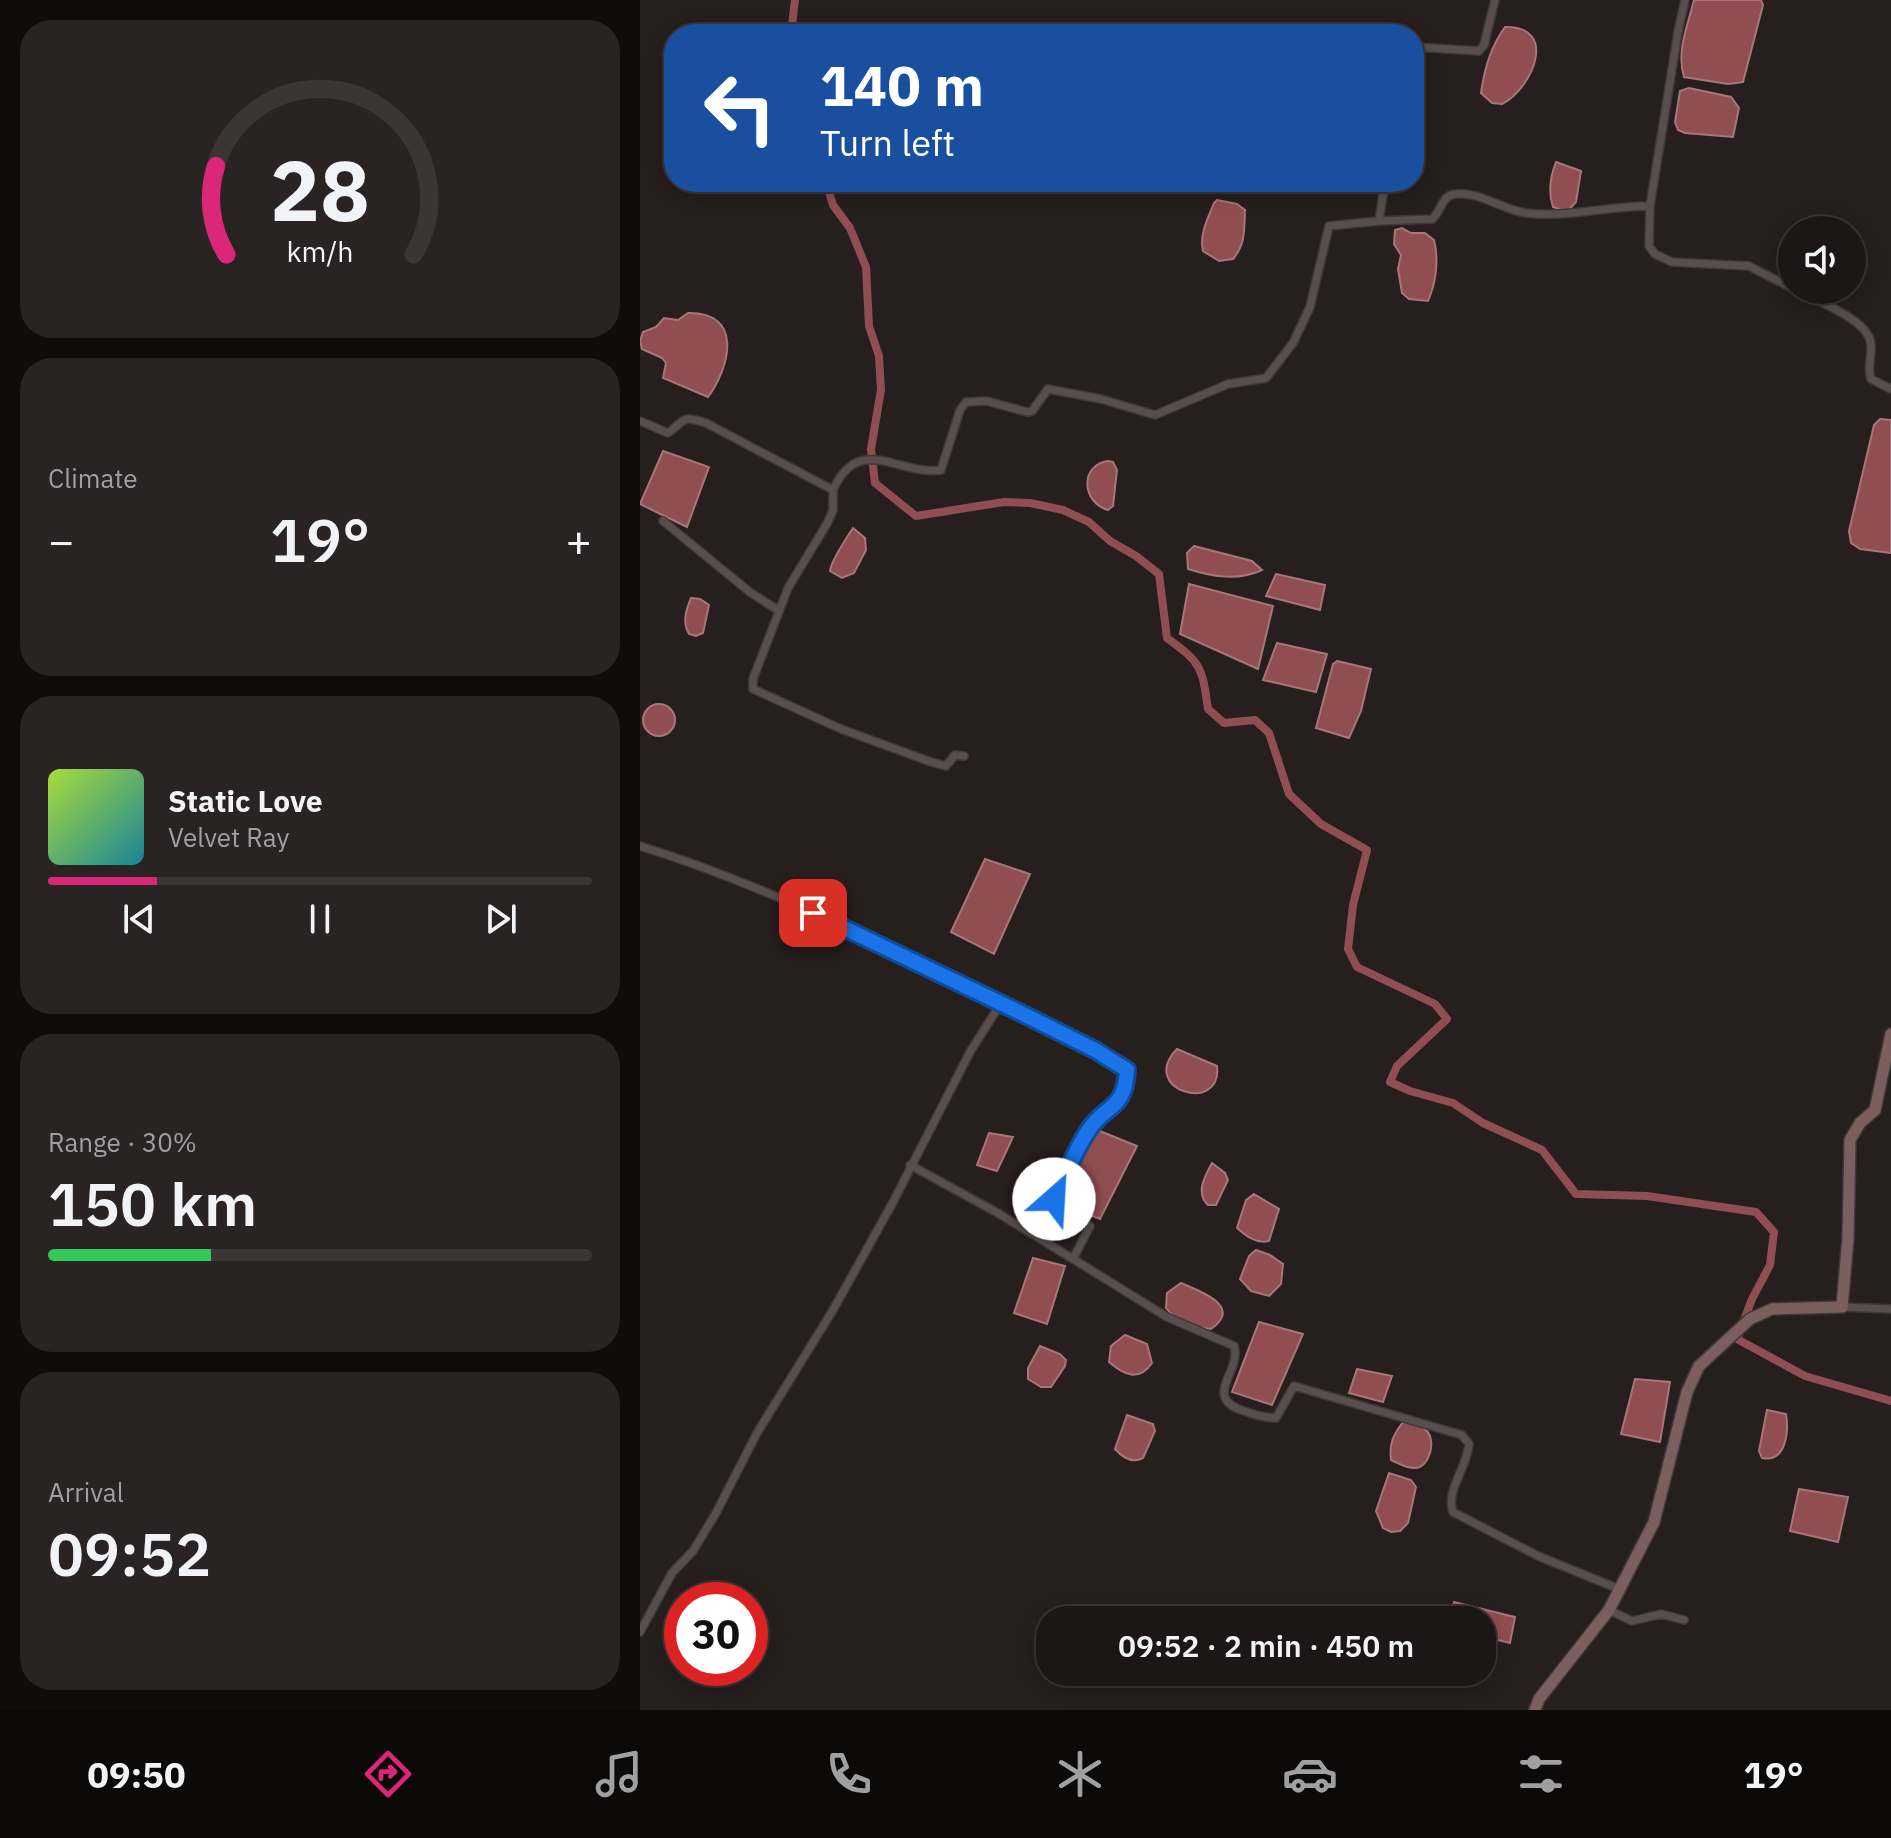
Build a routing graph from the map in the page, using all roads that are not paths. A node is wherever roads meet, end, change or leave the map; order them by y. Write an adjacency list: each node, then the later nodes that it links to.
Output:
1 (1495, 0): 3 (street)
2 (1685, 0): 5 (street)
3 (1424, 48)
4 (1383, 192): 6 (street)
5 (1650, 206): 6 (street); 7 (street)
6 (1379, 221): 11 (street)
7 (1778, 281)
8 (1821, 304): 9 (street)
9 (1891, 389)
10 (640, 421): 11 (street)
11 (833, 490): 13 (street)
12 (663, 521): 13 (street)
13 (778, 610): 14 (street)
14 (964, 756)
15 (640, 846): 16 (street)
16 (1001, 1003): 18 (street); 19 (street)
17 (1891, 1034): 20 (street)
18 (910, 1165): 19 (street); 25 (street)
19 (1073, 1259): 22 (street)
20 (1842, 1307): 21 (street); 22 (street)
21 (1891, 1309)
22 (1619, 1589): 23 (street)
23 (1609, 1610): 24 (street); 26 (street)
24 (1684, 1620)
25 (640, 1632)
26 (1535, 1710)

